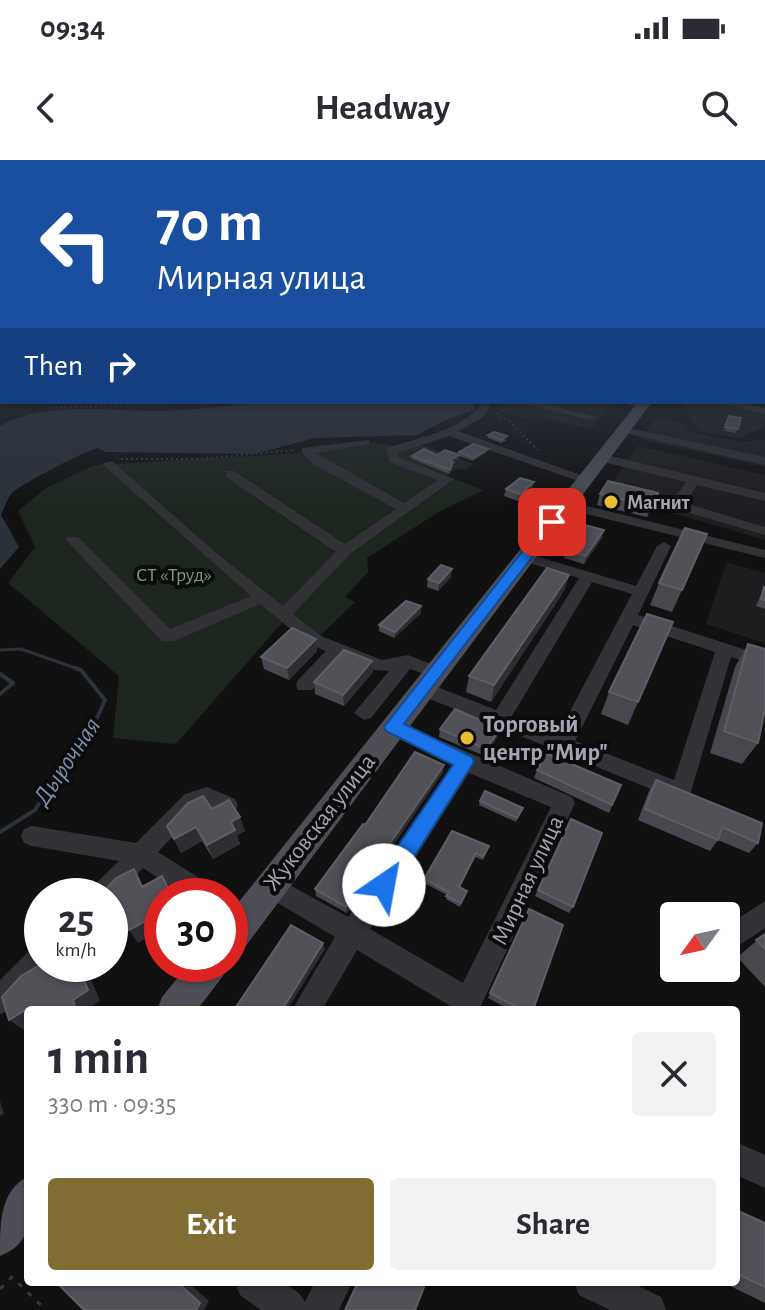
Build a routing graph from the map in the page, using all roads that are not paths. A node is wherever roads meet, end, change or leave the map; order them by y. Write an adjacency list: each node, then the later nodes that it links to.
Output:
1 (532, 404): 8 (street)
2 (586, 404): 4 (street)
3 (731, 404): 6 (street)
4 (607, 406): 5 (street)
5 (632, 411): 11 (street); 13 (main road, Жуковская улица); 15 (street)
6 (765, 411)
7 (466, 415): 9 (street)
8 (591, 417)
9 (449, 432): 18 (street); 22 (street)
10 (365, 442): 22 (street)
11 (765, 448)
12 (641, 453): 17 (street)
13 (603, 458): 17 (street); 18 (main road, Жуковская улица)
14 (114, 461): 31 (street)
15 (765, 461)
16 (230, 474): 26 (street)
17 (689, 474): 19 (street); 20 (street); 23 (street)
18 (576, 477): 21 (main road, Жуковская улица)
19 (765, 484)
20 (765, 497)
21 (567, 505): 27 (street); 28 (main road, Жуковская улица)
22 (405, 509): 26 (street)
23 (765, 531)
24 (73, 540): 31 (street)
25 (664, 546): 30 (street)
26 (345, 551): 32 (street)
27 (765, 554)
28 (524, 557): 29 (street); 38 (main road, Жуковская улица)
29 (588, 576): 30 (street); 41 (street)
30 (641, 592): 33 (street)
31 (264, 596): 32 (street)
32 (285, 613): 34 (street)
33 (628, 618): 35 (street); 43 (street)
34 (337, 649): 36 (street); 39 (street)
35 (725, 649): 37 (street); 43 (street)
36 (406, 662): 38 (street); 40 (street)
37 (765, 662)
38 (428, 680): 41 (street); 42 (main road, Жуковская улица)
39 (305, 685)
40 (364, 713)
41 (500, 719): 43 (street)
42 (393, 727): 44 (street, Мирная улица); 50 (main road, Жуковская улица)
43 (563, 744)
44 (465, 762): 54 (street); 60 (street, Мирная улица)
45 (227, 805): 47 (street)
46 (32, 836): 47 (street)
47 (141, 854): 48 (street); 49 (street)
48 (118, 878)
49 (178, 878)
50 (270, 885): 51 (main road, Жуковская улица); 54 (street)
51 (248, 910)
52 (765, 913): 53 (street)
53 (740, 931)
54 (352, 934): 59 (street); 60 (street)
55 (24, 975): 57 (street)
56 (197, 982): 58 (main road)
57 (0, 1000)
58 (178, 1006)
59 (308, 1006)
60 (467, 1006)
61 (740, 1160): 62 (street)
62 (765, 1172)
63 (24, 1203): 64 (main road)
64 (0, 1234)
65 (258, 1286): 68 (street)
66 (332, 1286): 69 (street)
67 (600, 1286): 70 (street)
68 (290, 1310)
69 (320, 1310)
70 (648, 1310)

